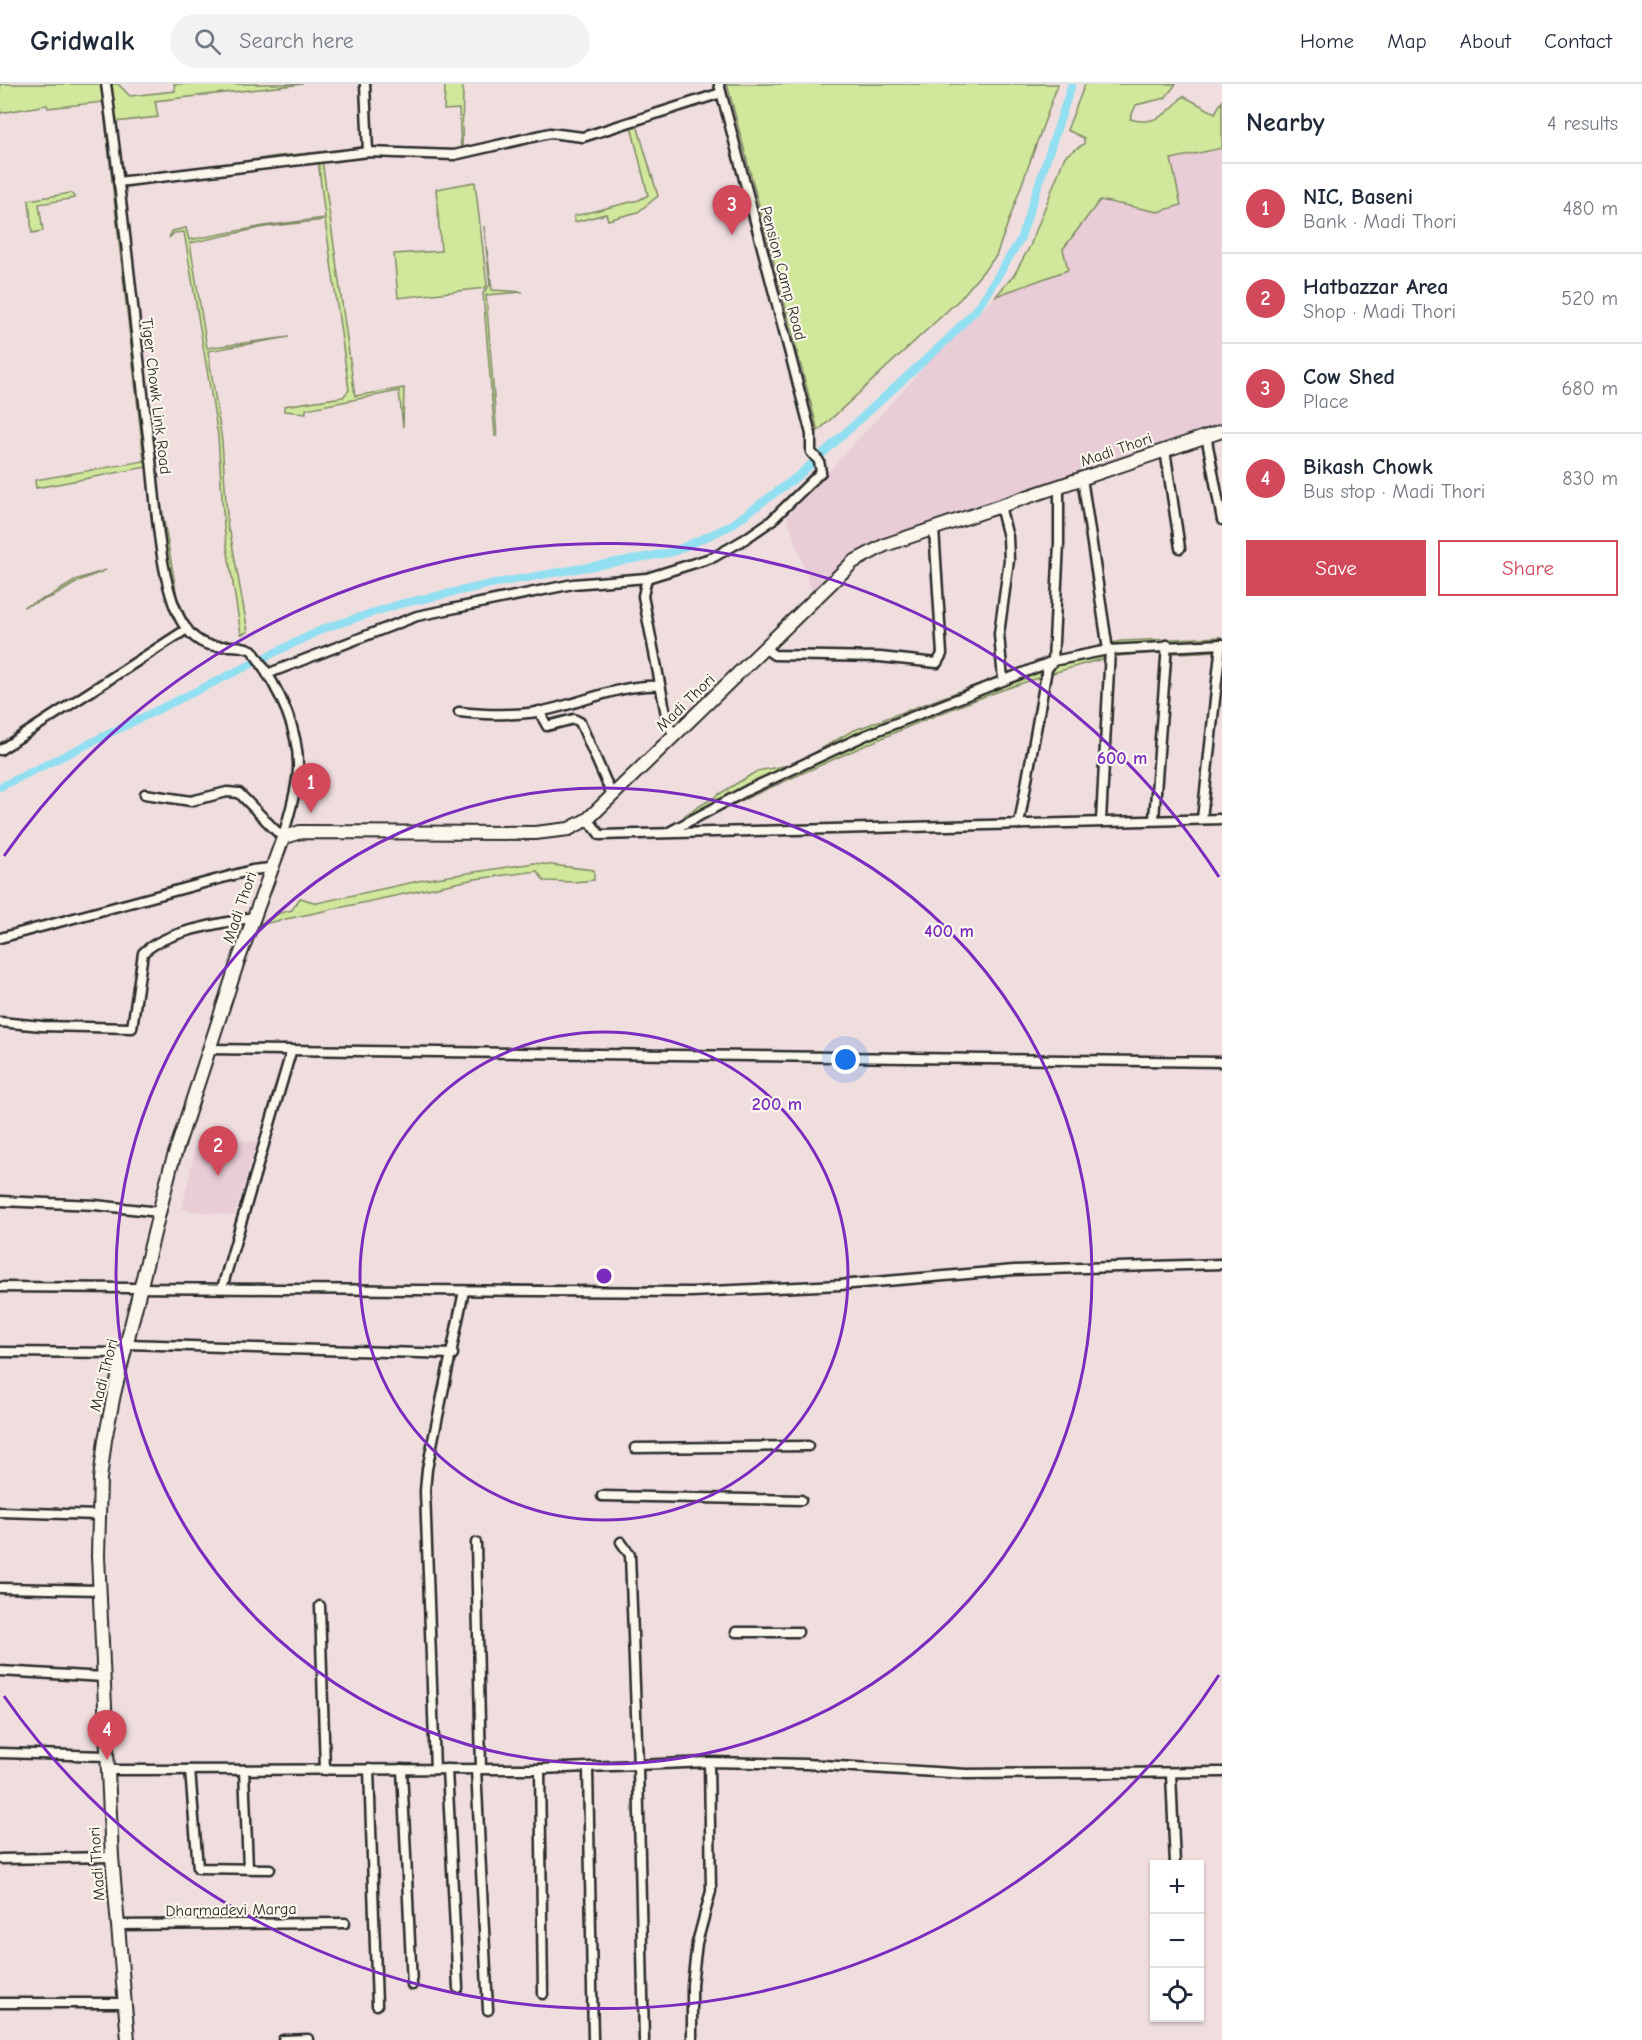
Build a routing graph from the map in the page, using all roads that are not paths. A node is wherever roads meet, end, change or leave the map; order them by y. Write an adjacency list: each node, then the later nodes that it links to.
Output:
1 (106, 84): 5 (street, Tiger Chowk Link Road)
2 (365, 84): 4 (street)
3 (720, 89): 4 (street); 15 (street, Pension Camp Road)
4 (368, 152): 5 (street)
5 (118, 182): 16 (street, Tiger Chowk Link Road)
6 (1222, 431): 7 (main road, Madi Thori)
7 (1206, 435): 8 (main road, Madi Thori); 12 (street)
8 (1165, 450): 9 (main road, Madi Thori); 14 (street)
9 (1082, 478): 10 (main road, Madi Thori); 20 (street)
10 (1059, 486): 11 (main road, Madi Thori); 21 (street)
11 (1000, 506): 13 (main road, Madi Thori); 23 (street)
12 (1222, 520)
13 (934, 528): 19 (main road, Madi Thori); 19 (street)
14 (1180, 548)
15 (647, 578): 22 (street); 24 (street)
16 (186, 629): 22 (street); 28 (street)
17 (1222, 644): 18 (street); 33 (street)
18 (1167, 645): 20 (street); 32 (street)
19 (764, 648): 27 (main road, Madi Thori)
20 (1109, 650): 21 (street); 35 (street)
21 (1053, 661): 23 (street); 36 (street)
22 (264, 671): 38 (street)
23 (1003, 680): 37 (street)
24 (660, 686): 25 (street); 27 (street)
25 (539, 711): 26 (street); 30 (street)
26 (459, 712)
27 (675, 736): 30 (main road, Madi Thori)
28 (0, 750)
29 (145, 794): 38 (street)
30 (612, 795): 31 (main road, Madi Thori)
31 (588, 819): 37 (street); 38 (main road, Madi Thori)
32 (1154, 819): 33 (street); 35 (street)
33 (1202, 819): 34 (street)
34 (1222, 819)
35 (1101, 821): 36 (street)
36 (1019, 824): 37 (street)
37 (666, 834)
38 (283, 838): 39 (main road, Madi Thori)
39 (270, 868): 40 (main road, Madi Thori); 41 (street)
40 (253, 917): 42 (street); 43 (main road, Madi Thori)
41 (0, 938)
42 (0, 1022)
43 (208, 1050): 44 (street); 47 (main road, Madi Thori)
44 (291, 1052): 45 (street); 51 (street)
45 (1222, 1062)
46 (0, 1201): 47 (street)
47 (159, 1212): 49 (main road, Madi Thori)
48 (1222, 1264): 52 (street)
49 (140, 1286): 50 (street); 51 (street); 53 (main road, Madi Thori)
50 (0, 1287)
51 (222, 1288): 52 (street)
52 (464, 1291): 55 (street)
53 (126, 1349): 54 (street); 55 (street); 61 (main road, Madi Thori)
54 (0, 1352)
55 (453, 1354): 78 (street)
56 (808, 1446): 57 (street)
57 (635, 1448)
58 (602, 1496): 59 (street)
59 (801, 1500)
60 (0, 1512): 61 (street)
61 (98, 1515): 65 (main road, Madi Thori)
62 (621, 1542): 74 (street)
63 (476, 1543): 80 (street)
64 (0, 1588): 65 (street)
65 (100, 1590): 70 (main road, Madi Thori)
66 (320, 1606): 85 (street)
67 (736, 1632): 68 (street)
68 (798, 1632)
69 (0, 1671): 70 (street)
70 (104, 1677): 72 (main road, Madi Thori)
71 (0, 1753): 72 (street)
72 (106, 1756): 82 (main road, Madi Thori)
73 (709, 1762): 74 (street); 87 (street); 107 (street)
74 (638, 1766): 75 (street); 106 (street)
75 (588, 1768): 81 (street); 105 (street)
76 (369, 1769): 77 (street); 85 (street); 100 (street)
77 (402, 1769): 78 (street); 95 (street)
78 (435, 1769): 79 (street)
79 (447, 1769): 80 (street); 96 (street)
80 (479, 1769): 81 (street); 101 (street)
81 (540, 1769): 97 (street)
82 (107, 1770): 83 (street); 88 (main road, Madi Thori)
83 (190, 1770): 84 (street); 91 (street)
84 (244, 1770): 85 (street); 91 (street)
85 (325, 1770)
86 (1222, 1772): 87 (street)
87 (1171, 1774): 90 (street)
88 (112, 1857): 89 (street); 94 (main road, Madi Thori)
89 (0, 1859)
90 (1175, 1860)
91 (248, 1868): 92 (street)
92 (270, 1869)
93 (345, 1923): 94 (street, Dharmadevi Marga)
94 (117, 1925): 98 (main road, Madi Thori)
95 (412, 1985)
96 (458, 1988)
97 (543, 1995)
98 (125, 2003): 99 (street); 103 (main road, Madi Thori)
99 (0, 2004)
100 (377, 2006)
101 (488, 2010)
102 (308, 2039): 104 (street)
103 (128, 2040)
104 (283, 2040)
105 (593, 2040)
106 (644, 2040)
107 (692, 2040)

